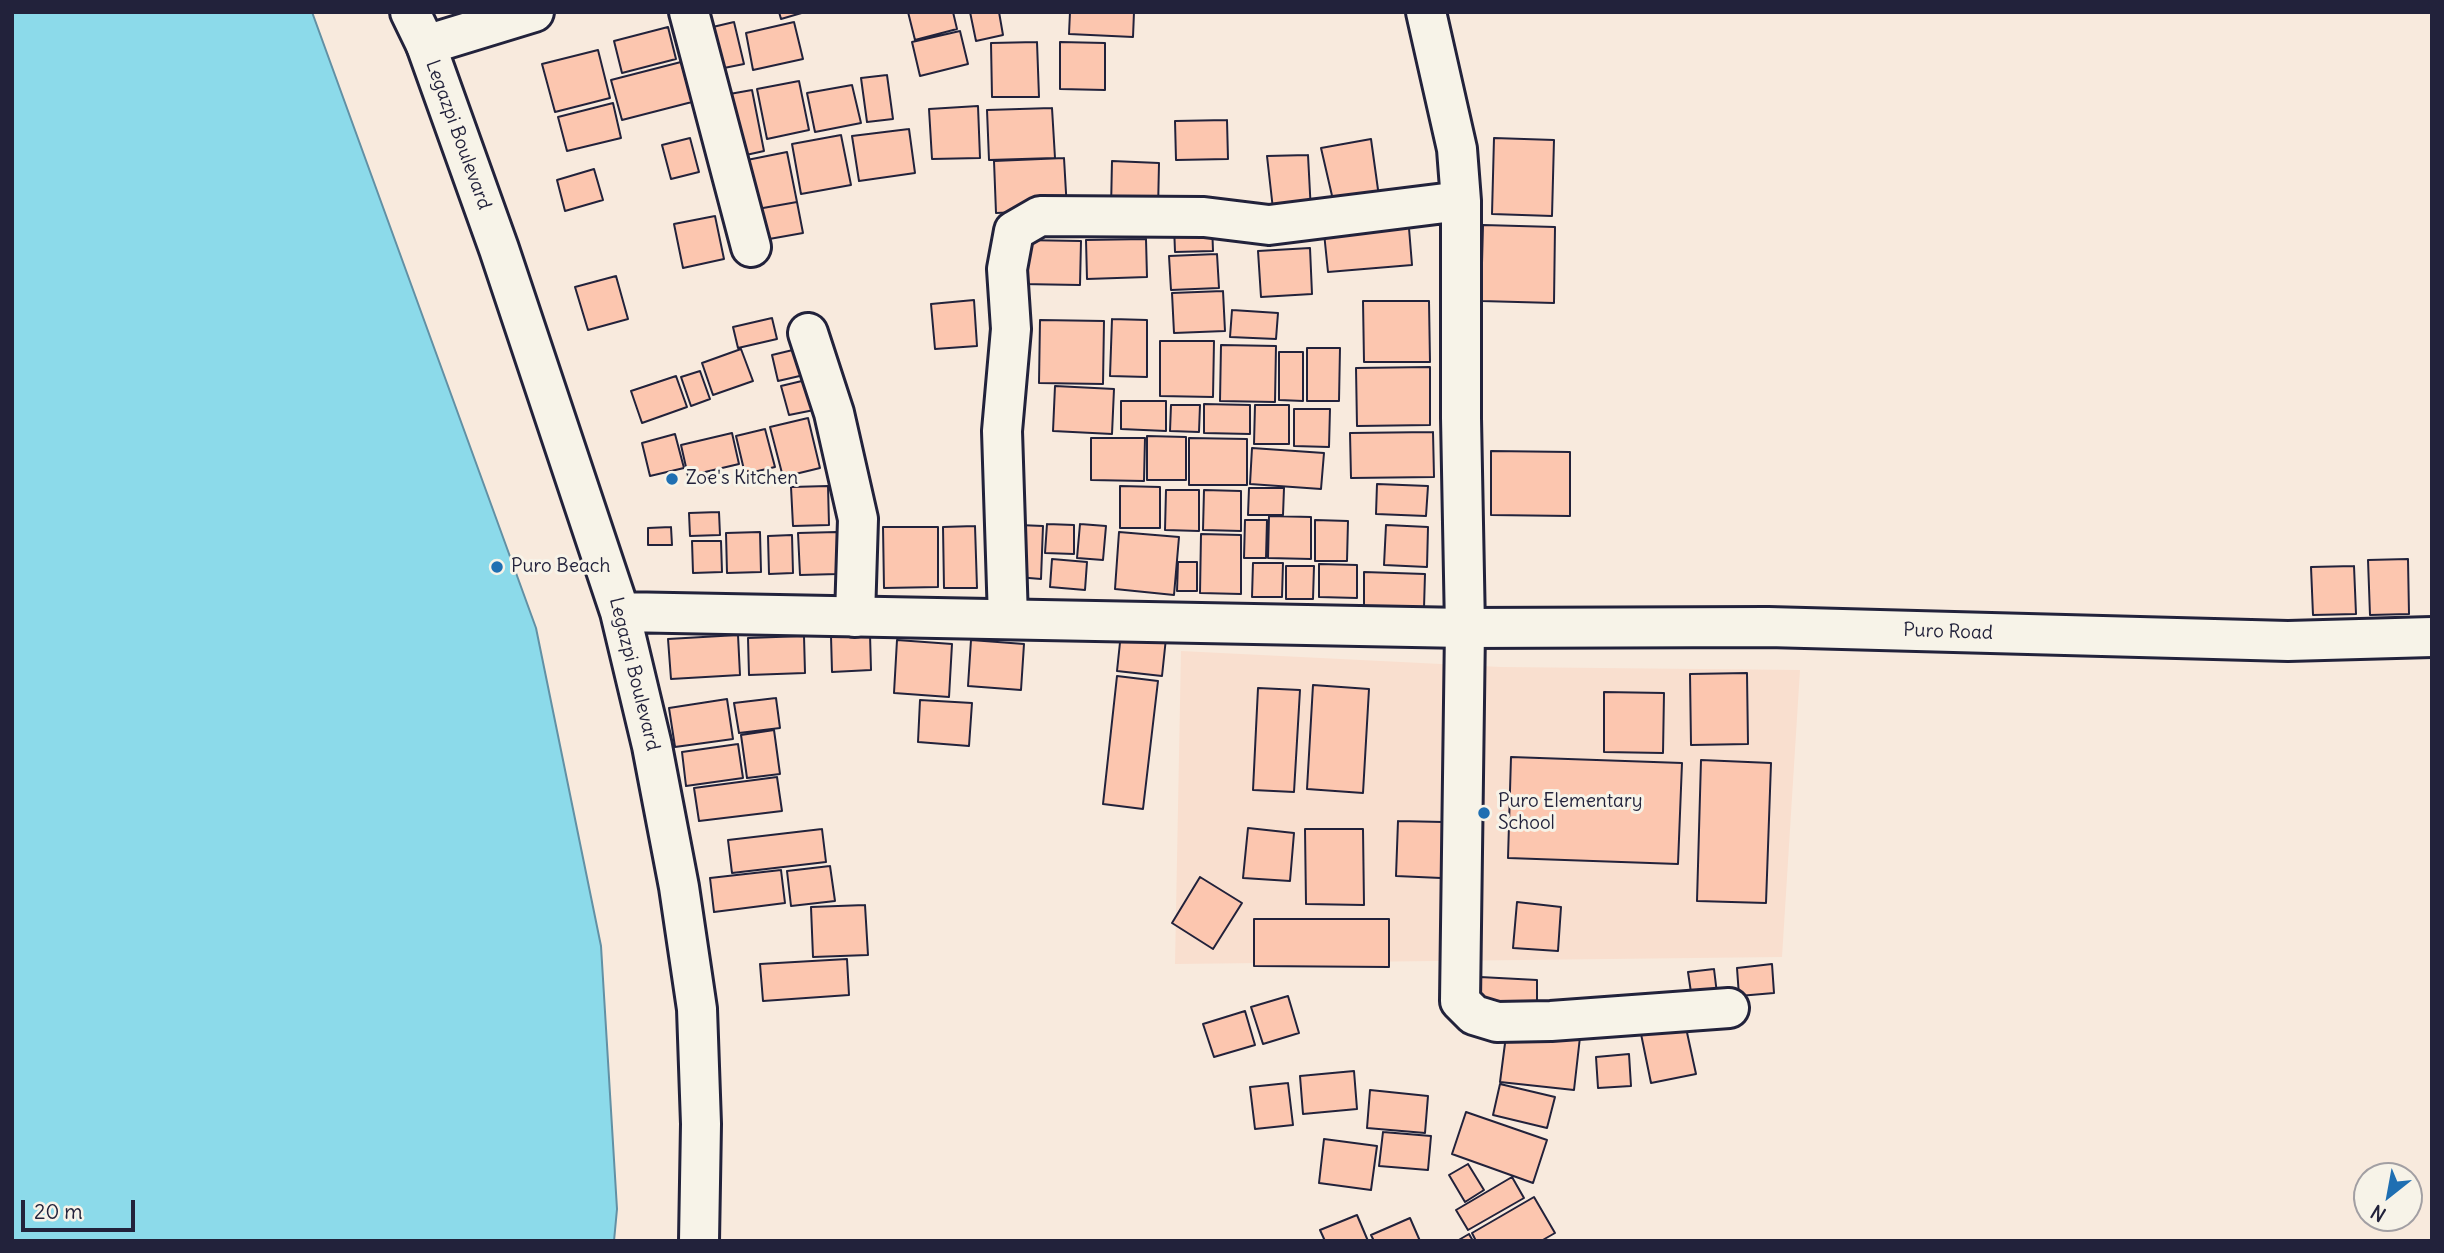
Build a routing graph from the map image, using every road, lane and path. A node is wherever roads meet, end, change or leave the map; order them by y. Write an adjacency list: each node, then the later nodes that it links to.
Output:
1 (534, 12): 4 (street)
2 (689, 12): 6 (street)
3 (1426, 12): 5 (street)
4 (418, 29): 8 (street, Legazpi Boulevard)
5 (1461, 201): 10 (street); 11 (street)
6 (751, 247)
7 (808, 333): 9 (street)
8 (620, 612): 9 (street, Puro Road); 14 (street, Legazpi Boulevard)
9 (855, 617): 10 (street, Puro Road)
10 (1008, 619): 11 (street, Puro Road)
11 (1465, 628): 12 (street, Puro Road); 13 (street)
12 (2432, 637)
13 (1729, 1008)
14 (699, 1241)

